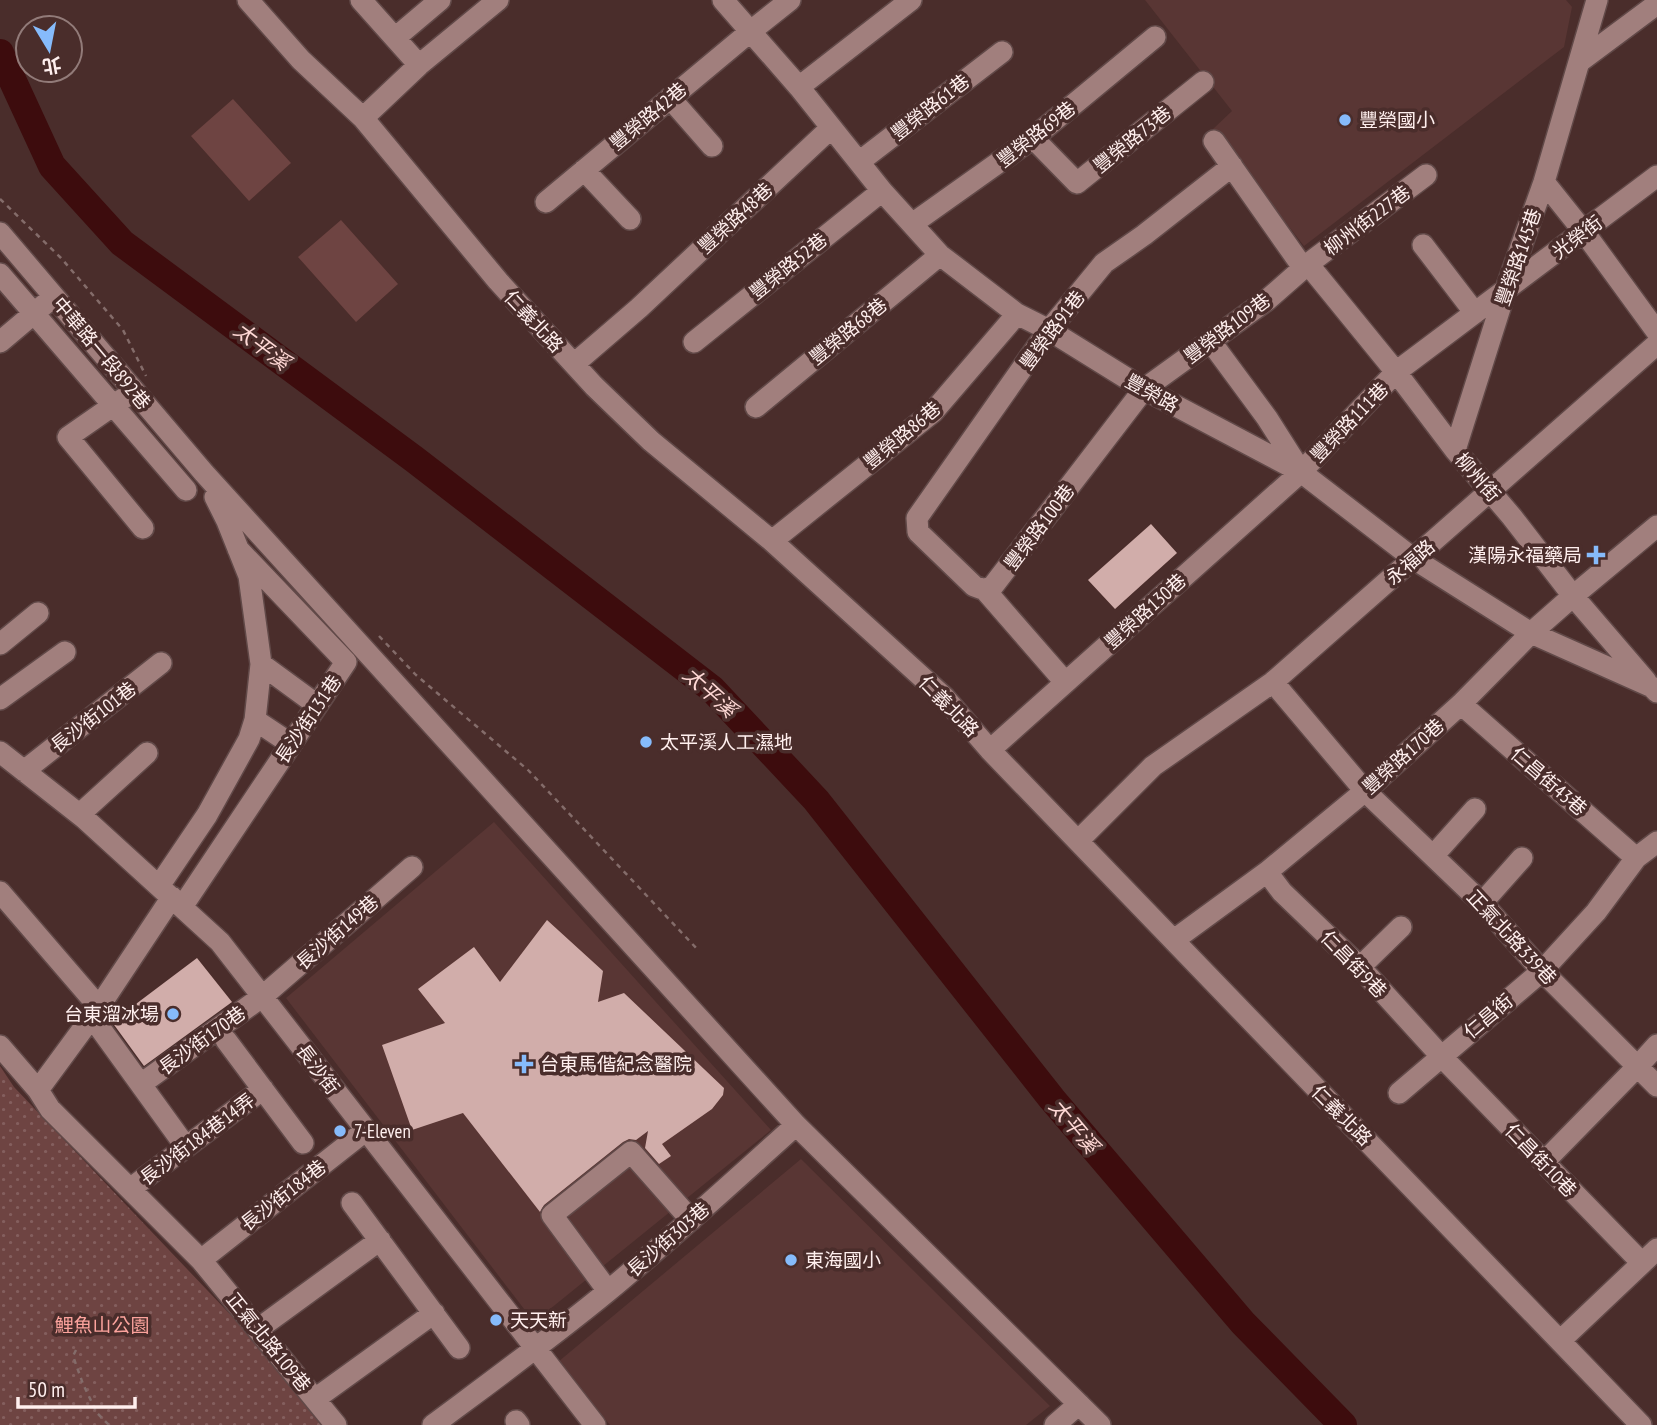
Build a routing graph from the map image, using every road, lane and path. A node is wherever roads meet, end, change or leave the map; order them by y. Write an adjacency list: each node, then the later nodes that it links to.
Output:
1 (248, 0): 20 (street, 仁義北路)
2 (361, 0): 13 (street)
3 (440, 0): 13 (street)
4 (498, 0): 10 (street)
5 (723, 0): 11 (street, 豐榮路)
6 (790, 0): 11 (street, 豐榮路42巷)
7 (911, 0): 18 (street)
8 (1591, 4): 15 (street, 豐榮路145巷)
9 (1657, 4): 15 (street)
10 (472, 8): 16 (street)
11 (751, 31): 18 (street, 豐榮路); 19 (street, 豐榮路42巷)
12 (1155, 37): 22 (street, 豐榮路69巷)
13 (395, 38): 16 (street)
14 (1002, 52): 25 (street, 豐榮路61巷)
15 (1579, 62): 30 (street, 豐榮路145巷)
16 (419, 65): 20 (street)
17 (1203, 82): 22 (street, 豐榮路73巷)
18 (799, 87): 21 (street, 豐榮路)
19 (670, 98): 24 (street); 27 (street, 豐榮路42巷)
20 (363, 118): 53 (street, 仁義北路)
21 (831, 128): 25 (street, 豐榮路); 53 (street, 豐榮路48巷)
22 (1033, 138): 35 (street, 豐榮路69巷)
23 (1214, 141): 26 (street, 柳州街)
24 (712, 146)
25 (859, 162): 31 (street, 豐榮路)
26 (1231, 166): 40 (street, 柳州街); 47 (street, 豐榮路91巷)
27 (584, 170): 33 (street, 豐榮路42巷); 34 (street)
28 (1426, 175): 40 (street, 柳州街227巷)
29 (1657, 176): 36 (street, 光榮街)
30 (1544, 182): 36 (street); 42 (street, 豐榮路145巷)
31 (883, 191): 35 (street, 豐榮路); 50 (street, 豐榮路52巷)
32 (0, 199): 55 (path)
33 (546, 202)
34 (631, 219)
35 (912, 225): 39 (street, 豐榮路)
36 (1584, 232): 42 (street, 光榮街); 48 (street)
37 (0, 233): 43 (street, 中華路一段892巷)
38 (1423, 245): 45 (street)
39 (940, 256): 46 (street, 豐榮路); 58 (street, 豐榮路68巷)
40 (1306, 267): 51 (street, 豐榮路109巷); 54 (street, 柳州街)
41 (0, 274): 44 (street)
42 (1506, 289): 45 (street, 光榮街); 59 (street, 豐榮路145巷)
43 (54, 296): 44 (street); 55 (street, 中華路一段892巷)
44 (34, 313): 49 (street); 57 (street)
45 (1475, 313): 54 (street, 光榮街)
46 (1017, 314): 47 (street, 豐榮路); 66 (street, 豐榮路86巷)
47 (1049, 330): 56 (street, 豐榮路); 69 (street, 豐榮路91巷)
48 (1657, 332)
49 (0, 342)
50 (694, 342)
51 (1211, 342): 56 (street, 豐榮路109巷); 60 (street)
52 (1657, 344): 63 (street, 永福路)
53 (574, 364): 66 (street, 仁義北路)
54 (1396, 372): 59 (street, 柳州街); 60 (street, 豐榮路111巷)
55 (140, 384): 57 (street); 61 (street, 中華路一段892巷)
56 (1144, 389): 60 (street, 豐榮路); 69 (street, 豐榮路100巷)
57 (113, 405): 62 (street); 65 (street)
58 (756, 407)
59 (1455, 450): 63 (street, 柳州街)
60 (1301, 472): 68 (street, 豐榮路); 78 (street, 豐榮路130巷)
61 (204, 473): 67 (street); 120 (street)
62 (187, 491)
63 (1491, 492): 68 (street, 永福路); 70 (street, 柳州街)
64 (1657, 526): 70 (street, 豐榮路170巷)
65 (143, 528)
66 (772, 541): 86 (street, 仁義北路)
67 (238, 549): 77 (street); 83 (street, 長沙街131巷)
68 (1414, 559): 72 (street, 豐榮路); 79 (street, 永福路)
69 (985, 590): 78 (street)
70 (1573, 596): 72 (street, 豐榮路170巷); 80 (street, 柳州街)
71 (38, 613): 74 (street)
72 (1531, 633): 80 (street, 豐榮路); 82 (street, 豐榮路170巷)
73 (377, 634): 105 (path)
74 (0, 644)
75 (65, 652): 81 (street)
76 (161, 663): 89 (street, 長沙街101巷)
77 (261, 664): 83 (street); 84 (street)
78 (1065, 682): 86 (street, 豐榮路130巷)
79 (1273, 682): 90 (street, 正氣北路339巷); 93 (street, 永福路)
80 (1654, 690)
81 (0, 699)
82 (1461, 704): 90 (street, 豐榮路170巷); 97 (street, 仁昌街43巷)
83 (317, 705): 85 (street, 長沙街131巷)
84 (255, 720): 85 (street); 101 (street)
85 (291, 744): 101 (street, 長沙街131巷)
86 (990, 750): 93 (street, 仁義北路)
87 (0, 752): 89 (street, 長沙街)
88 (147, 752): 92 (street)
89 (24, 771): 92 (street, 長沙街)
90 (1365, 791): 95 (street, 正氣北路339巷); 99 (street, 豐榮路170巷)
91 (1475, 809): 95 (street)
92 (80, 814): 101 (street, 長沙街)
93 (1078, 841): 104 (street, 仁義北路)
94 (1657, 842): 97 (street, 仁昌街)
95 (1433, 856): 102 (street, 正氣北路339巷)
96 (1522, 858): 102 (street)
97 (1636, 858): 107 (street, 仁昌街)
98 (412, 867): 108 (street, 長沙街149巷)
99 (1267, 872): 104 (street, 豐榮路170巷); 106 (street, 仁昌街9巷)
100 (0, 891): 109 (street)
101 (171, 897): 108 (street, 長沙街); 109 (street)
102 (1482, 903): 107 (street, 正氣北路339巷)
103 (1401, 927): 106 (street)
104 (1174, 940): 134 (street, 仁義北路)
105 (699, 951)
106 (1360, 967): 113 (street, 仁昌街9巷)
107 (1542, 971): 113 (street, 仁昌街); 114 (street, 正氣北路339巷)
108 (263, 996): 115 (street, 長沙街170巷); 121 (street, 長沙街)
109 (96, 1012): 115 (street); 118 (street)
110 (226, 1040): 117 (street)
111 (1657, 1045): 114 (street)
112 (0, 1046): 118 (street, 正氣北路109巷)
113 (1441, 1056): 119 (street, 仁昌街); 124 (street, 仁昌街10巷)
114 (1638, 1066): 116 (street, 正氣北路339巷); 124 (street)
115 (141, 1084): 123 (street)
116 (1657, 1086)
117 (263, 1089): 122 (street); 123 (street, 長沙街184巷14弄)
118 (38, 1090): 125 (street, 正氣北路109巷)
119 (1399, 1093)
120 (796, 1125): 127 (street, 長沙街303巷); 139 (street)
121 (365, 1131): 130 (street, 長沙街184巷); 136 (street, 長沙街)
122 (303, 1143)
123 (186, 1147): 125 (street, 長沙街184巷14弄)
124 (1544, 1162): 129 (street, 仁昌街10巷)
125 (130, 1189): 130 (street, 正氣北路109巷)
126 (352, 1203): 128 (street)
127 (691, 1220): 131 (street, 長沙街303巷); 131 (street)
128 (380, 1240): 132 (street); 133 (street)
129 (1650, 1256): 134 (street)
130 (201, 1260): 133 (street, 正氣北路109巷)
131 (608, 1291): 136 (street, 長沙街303巷)
132 (434, 1313): 135 (street); 138 (street)
133 (258, 1329): 138 (street, 正氣北路109巷)
134 (1560, 1341): 146 (street, 仁義北路)
135 (459, 1348)
136 (536, 1349): 142 (street, 長沙街303巷); 143 (street, 長沙街)
137 (76, 1350): 140 (path)
138 (315, 1399): 141 (street, 正氣北路109巷)
139 (1079, 1404): 144 (street); 145 (street)
140 (109, 1425)
141 (336, 1425)
142 (433, 1425)
143 (595, 1425)
144 (1055, 1425)
145 (1100, 1425)
146 (1641, 1425)

